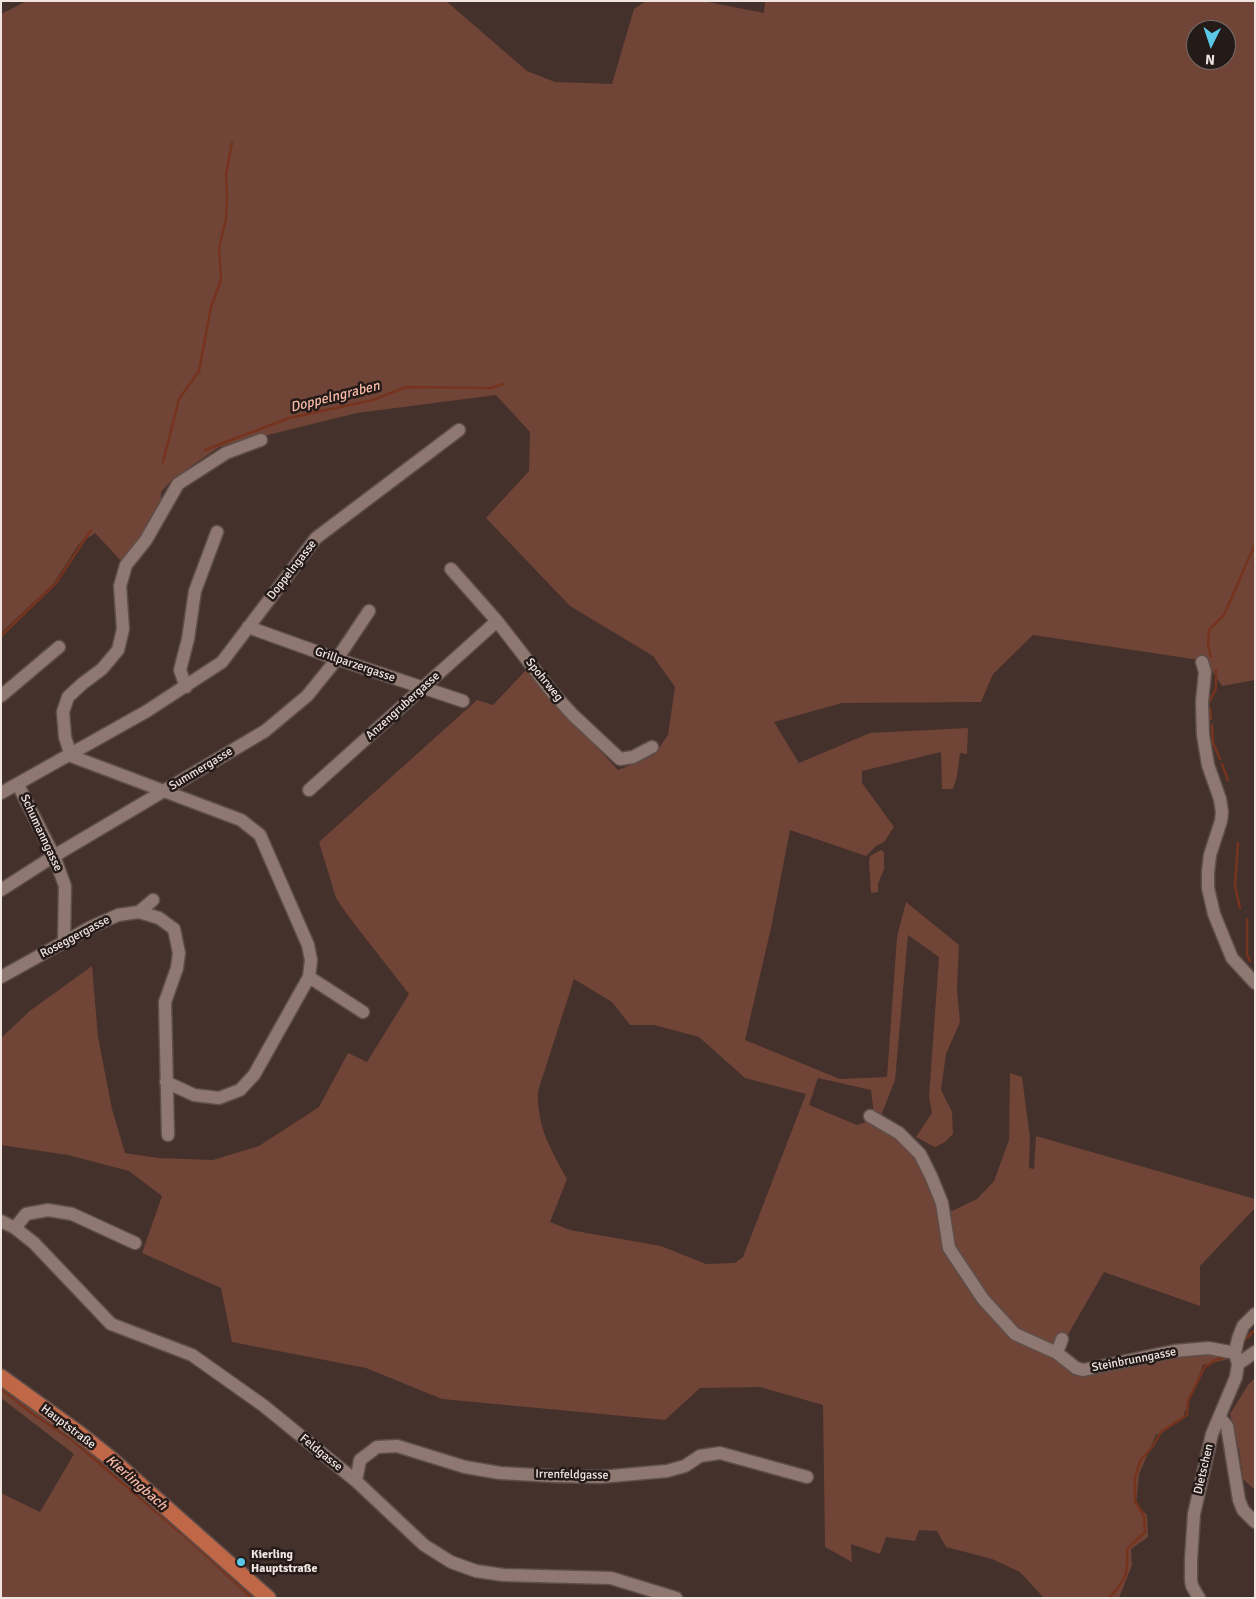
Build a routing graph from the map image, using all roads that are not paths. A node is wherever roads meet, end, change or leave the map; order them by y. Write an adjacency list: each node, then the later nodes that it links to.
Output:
1 (459, 430): 7 (street, Doppelngasse)
2 (261, 440): 16 (street)
3 (218, 532): 11 (street)
4 (451, 569): 6 (street, Spohrweg)
5 (369, 611): 9 (street, Summergasse)
6 (497, 621): 12 (street, Anzengrubergasse); 15 (street, Spohrweg)
7 (248, 627): 9 (street, Grillparzergasse); 11 (street, Doppelngasse)
8 (59, 647): 13 (street)
9 (337, 660): 12 (street, Grillparzergasse); 19 (street, Summergasse)
10 (1202, 662): 28 (street)
11 (186, 687): 16 (street, Doppelngasse)
12 (422, 688): 14 (street, Grillparzergasse); 18 (street, Anzengrubergasse)
13 (1, 696)
14 (463, 701)
15 (652, 748)
16 (70, 756): 17 (street, Doppelngasse); 19 (street)
17 (18, 785): 20 (street, Doppelngasse); 21 (street, Schumanngasse)
18 (309, 790)
19 (164, 792): 21 (street, Summergasse); 27 (street)
20 (1, 793)
21 (54, 856): 22 (street, Summergasse); 25 (street, Schumanngasse)
22 (1, 890)
23 (153, 900): 24 (street)
24 (139, 912): 25 (street, Roseggergasse); 30 (street, Roseggergasse)
25 (64, 942): 26 (street, Roseggergasse)
26 (1, 976)
27 (309, 977): 29 (street); 30 (street)
28 (1255, 982)
29 (364, 1012)
30 (166, 1082): 32 (street, Roseggergasse)
31 (870, 1116): 37 (street, Steinbrunngasse)
32 (168, 1135)
33 (1, 1221): 34 (street, Feldgasse)
34 (15, 1228): 35 (street); 46 (street, Feldgasse)
35 (135, 1243)
36 (967, 1255): 37 (street)
37 (964, 1270): 41 (street, Steinbrunngasse)
38 (1255, 1314): 42 (street)
39 (1062, 1338): 41 (street)
40 (1255, 1352): 42 (street)
41 (1057, 1353): 42 (street, Steinbrunngasse)
42 (1236, 1359): 44 (street, Dietschen)
43 (1, 1377): 48 (main road, Hauptstraße)
44 (1219, 1417): 47 (street); 50 (street, Dietschen)
45 (807, 1477): 46 (street, Irrenfeldgasse)
46 (356, 1481): 49 (street, Feldgasse)
47 (1255, 1522)
48 (268, 1598)
49 (676, 1598)
50 (1199, 1598)

